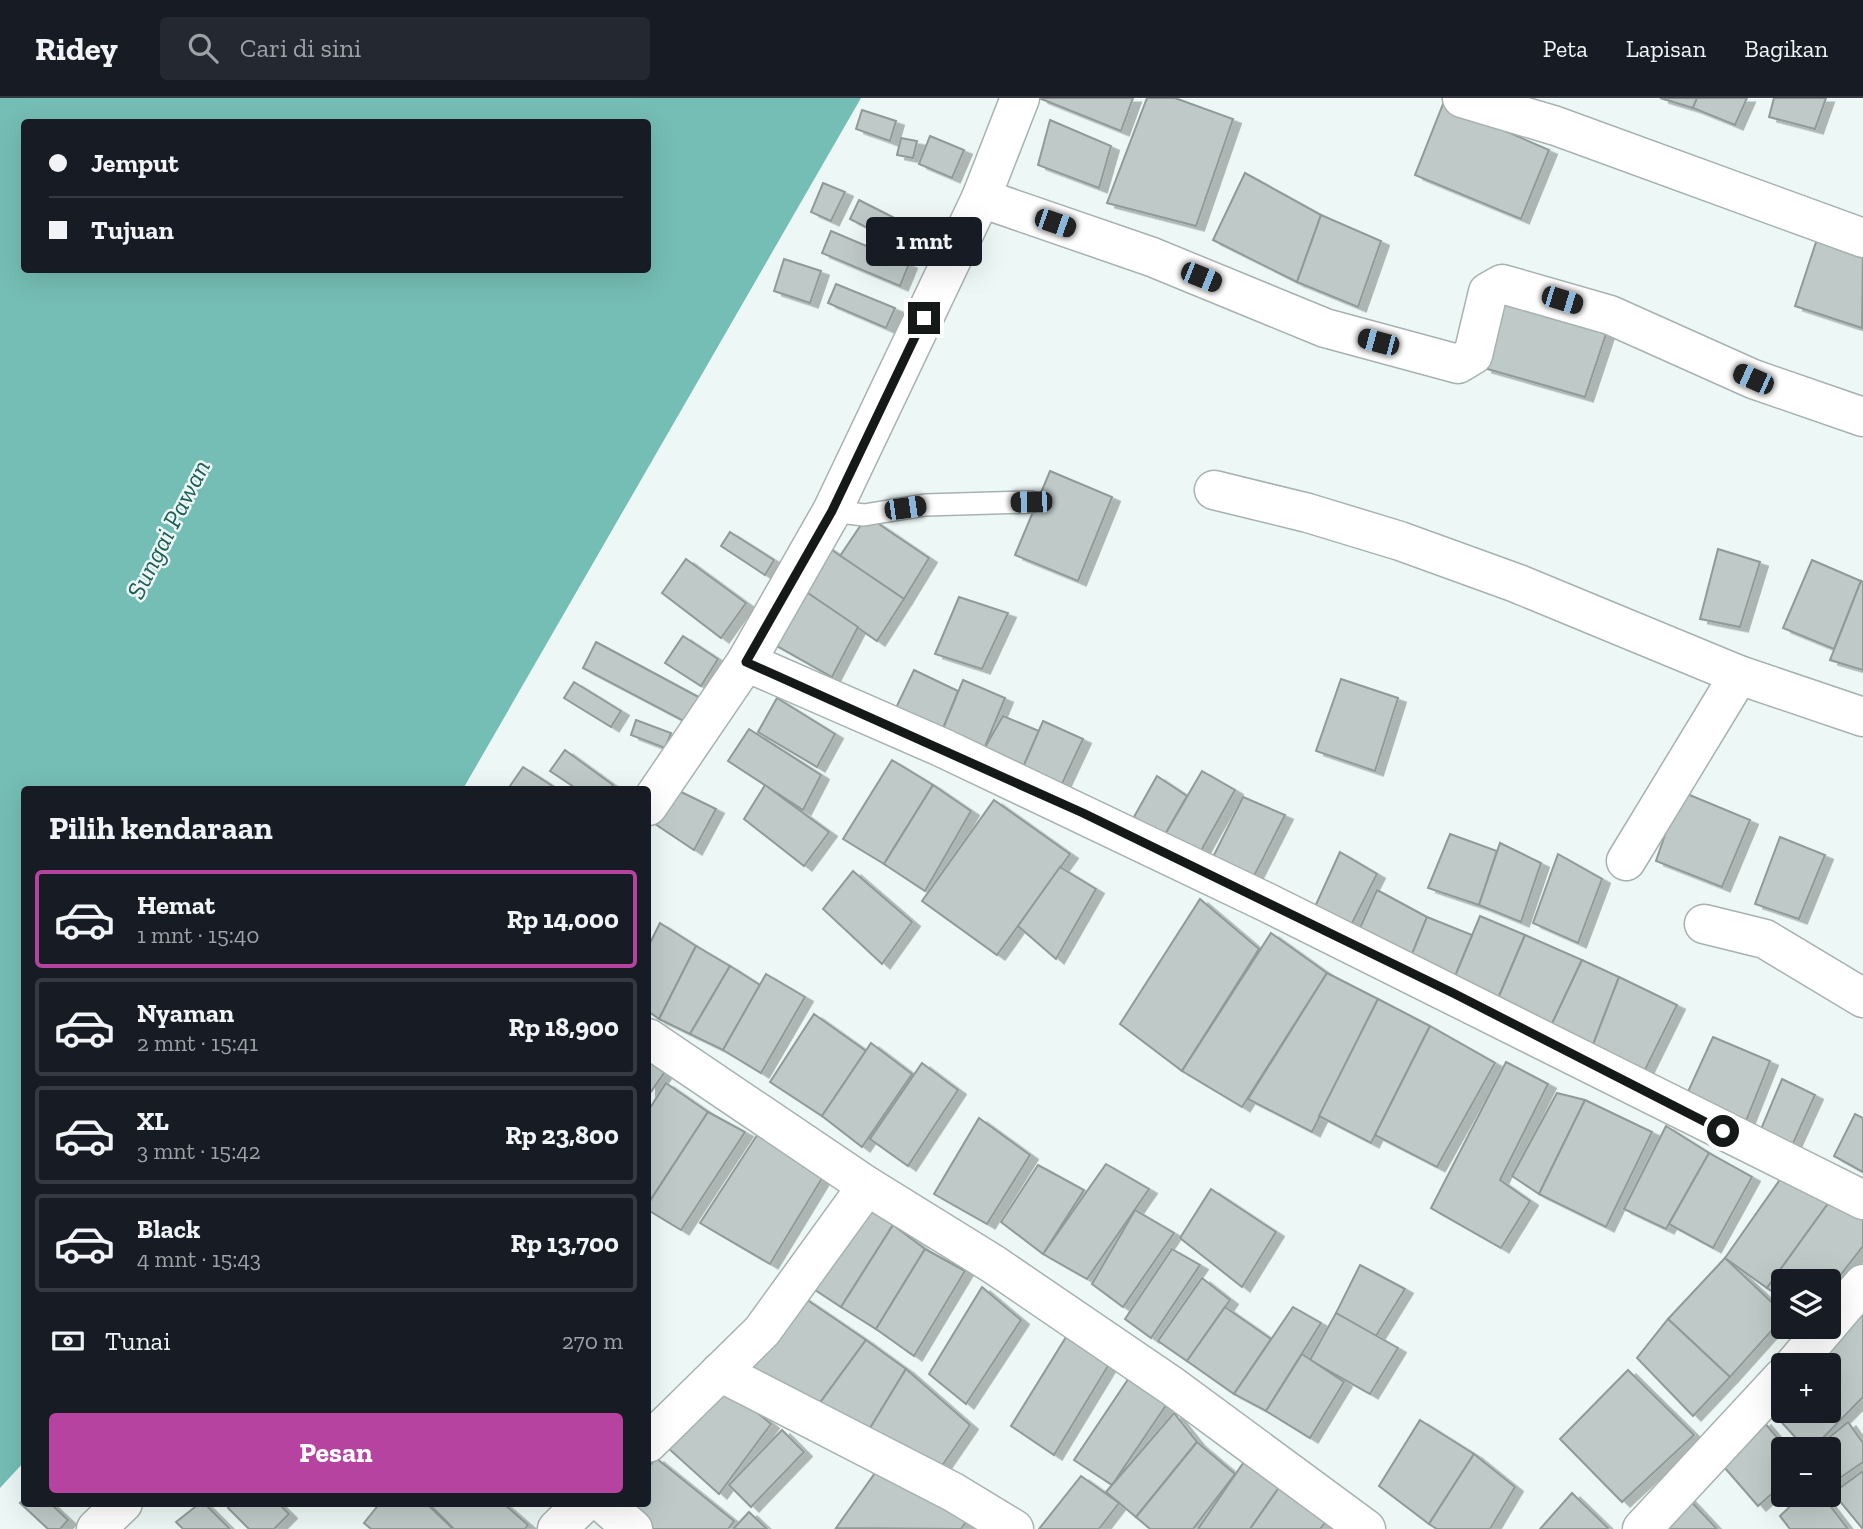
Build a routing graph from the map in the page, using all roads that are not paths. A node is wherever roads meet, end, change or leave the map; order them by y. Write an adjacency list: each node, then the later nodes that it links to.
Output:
1 (1020, 98): 3 (street)
2 (1462, 98): 4 (street)
3 (981, 198): 5 (street); 8 (street)
4 (1863, 238)
5 (1863, 417)
6 (1214, 490): 10 (street)
7 (1031, 502): 8 (lane)
8 (832, 511): 9 (street)
9 (746, 662): 12 (street); 18 (street)
10 (1739, 675): 11 (street); 13 (street)
11 (1863, 717)
12 (651, 802)
13 (1626, 861)
14 (1704, 924): 15 (street)
15 (1863, 998)
16 (651, 1040): 17 (street)
17 (867, 1186): 21 (street); 31 (street)
18 (1863, 1200)
19 (1863, 1284): 20 (street)
20 (1804, 1353)
21 (720, 1372): 23 (street); 30 (street)
22 (1771, 1390): 32 (street)
23 (651, 1440)
24 (119, 1507): 27 (street)
25 (580, 1507): 28 (street)
26 (608, 1507): 29 (street)
27 (96, 1529)
28 (557, 1529)
29 (633, 1529)
30 (1014, 1529)
31 (1366, 1529)
32 (1642, 1529)

